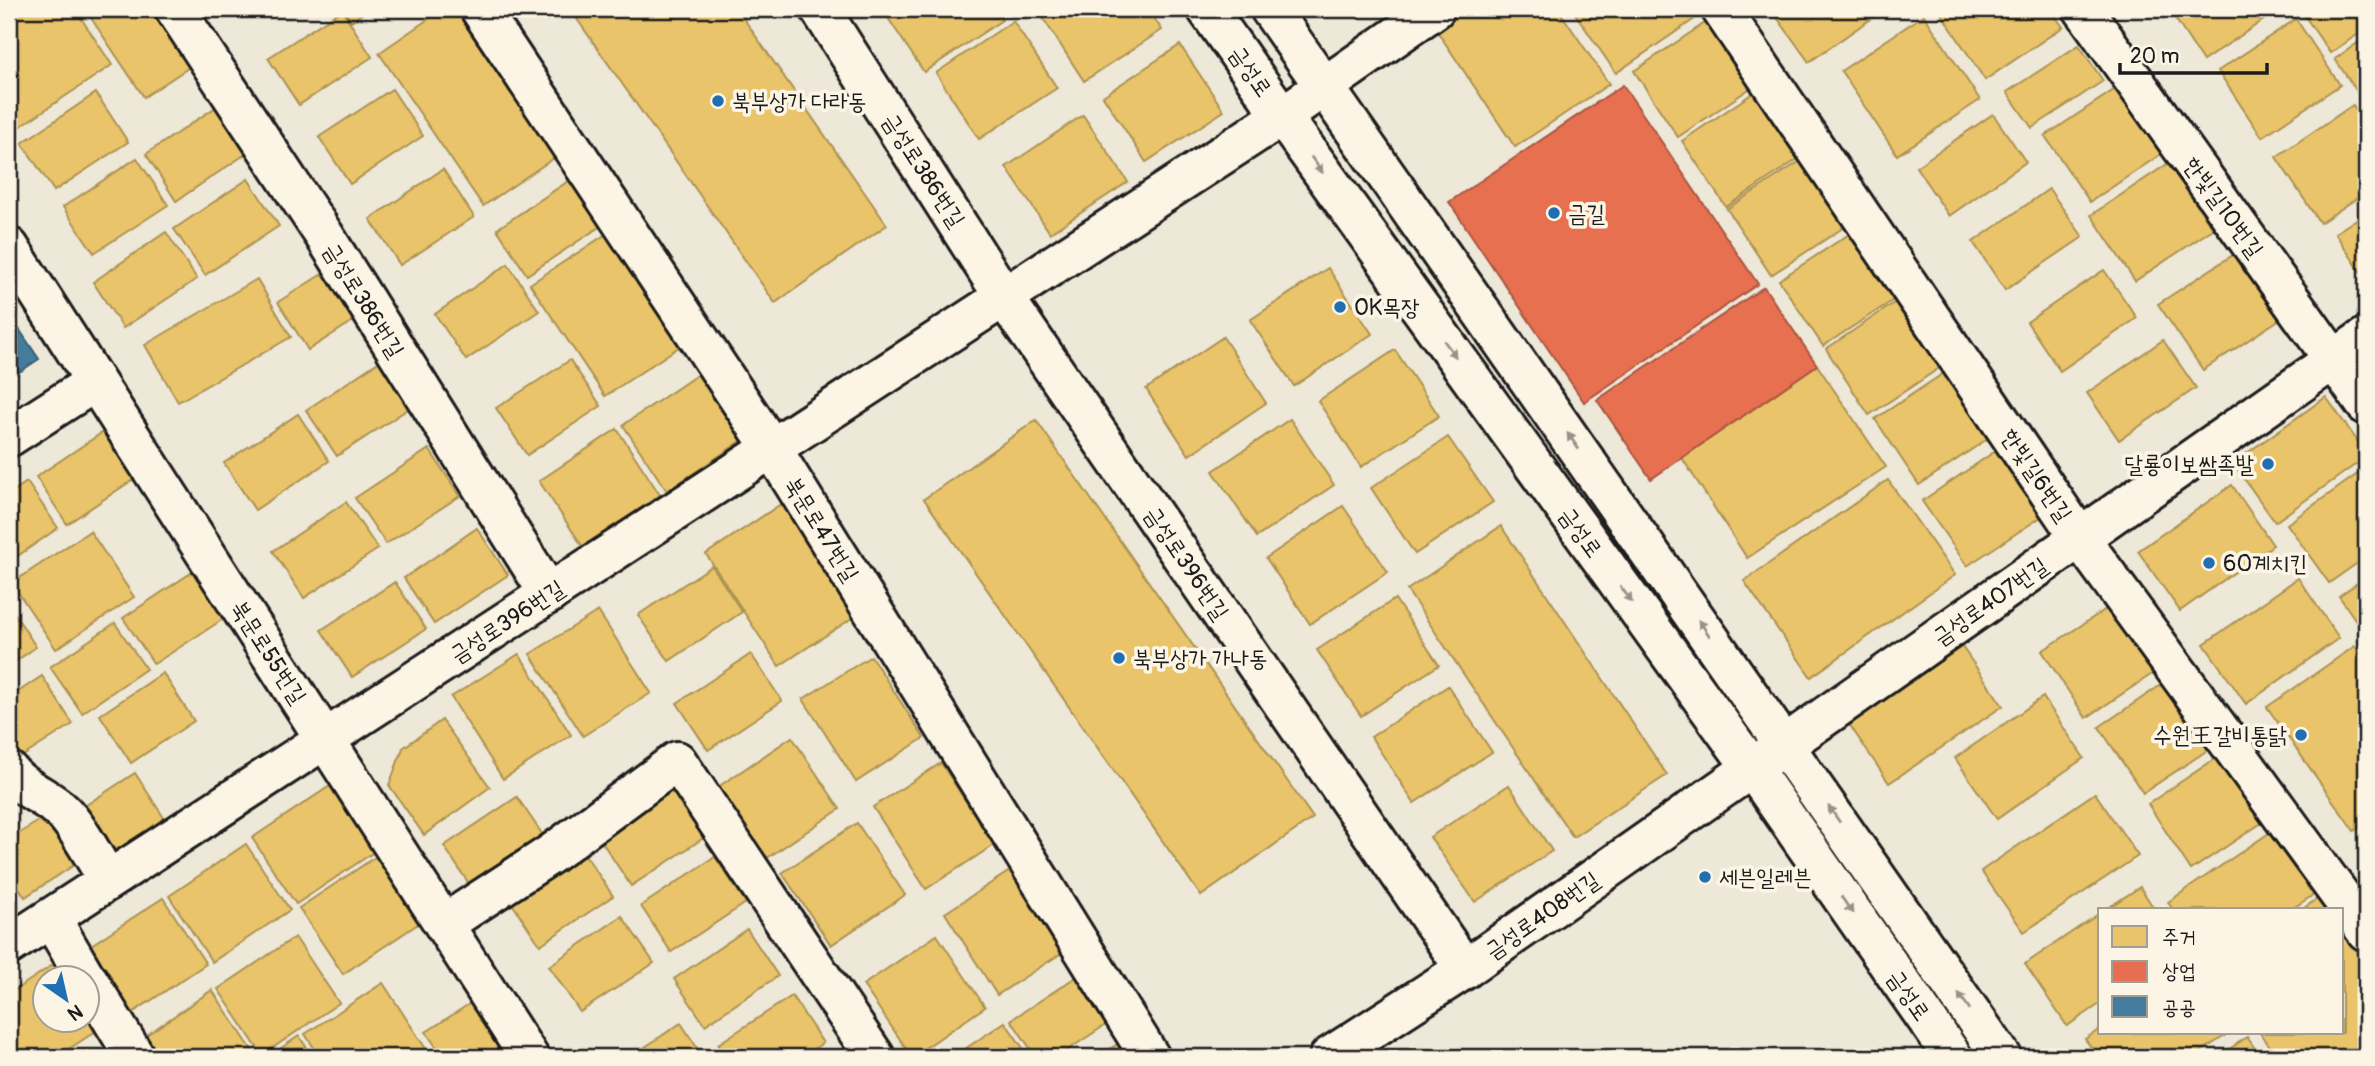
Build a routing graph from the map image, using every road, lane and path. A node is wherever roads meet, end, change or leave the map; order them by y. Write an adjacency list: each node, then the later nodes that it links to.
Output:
1 (175, 9): 20 (street, 금성로386번길)
2 (480, 9): 18 (street, 북문로47번길)
3 (820, 9): 12 (street, 금성로386번길)
4 (1207, 9): 10 (street, 금성로)
5 (1270, 9): 9 (street, 금성로)
6 (1435, 9): 9 (street, 금성로396번길)
7 (1721, 9): 19 (street, 한빛길6번길)
8 (2083, 9): 14 (street, 한빛길10번길)
9 (1324, 87): 10 (street, 금성로396번길); 22 (street, 금성로, one-way to 9)
10 (1282, 116): 12 (street, 금성로396번길); 23 (street, 금성로, one-way to 23)
11 (9, 247): 15 (street, 북문로55번길)
12 (1004, 296): 18 (street, 금성로396번길); 31 (street, 금성로396번길)
13 (2366, 337): 14 (street, 금성로407번길)
14 (2334, 360): 16 (street, 한빛길10번길); 19 (street, 금성로407번길)
15 (95, 382): 17 (street); 21 (street, 북문로55번길)
16 (2366, 405)
17 (9, 437)
18 (771, 447): 20 (street, 금성로396번길); 36 (street, 북문로47번길)
19 (2080, 538): 22 (street, 금성로407번길); 28 (street, 한빛길6번길)
20 (549, 594): 21 (street, 금성로396번길)
21 (325, 739): 25 (street, 금성로396번길); 27 (street, 북문로55번길)
22 (1786, 745): 23 (street, 금성로407번길); 39 (street, 금성로, one-way to 22)
23 (1752, 768): 31 (street, 금성로408번길); 38 (street, 금성로, one-way to 38)
24 (9, 771): 25 (street)
25 (108, 880): 26 (street, 금성로396번길)
26 (51, 918): 29 (street, 금성로396번길); 30 (street)
27 (444, 924): 34 (street, 북문로55번길); 35 (street)
28 (2366, 931)
29 (9, 946)
30 (78, 964)
31 (1465, 969): 37 (street, 금성로408번길)
32 (102, 1003): 33 (street)
33 (135, 1057)
34 (529, 1057)
35 (875, 1057)
36 (1150, 1057)
37 (1329, 1057)
38 (1953, 1057)
39 (2003, 1057)

